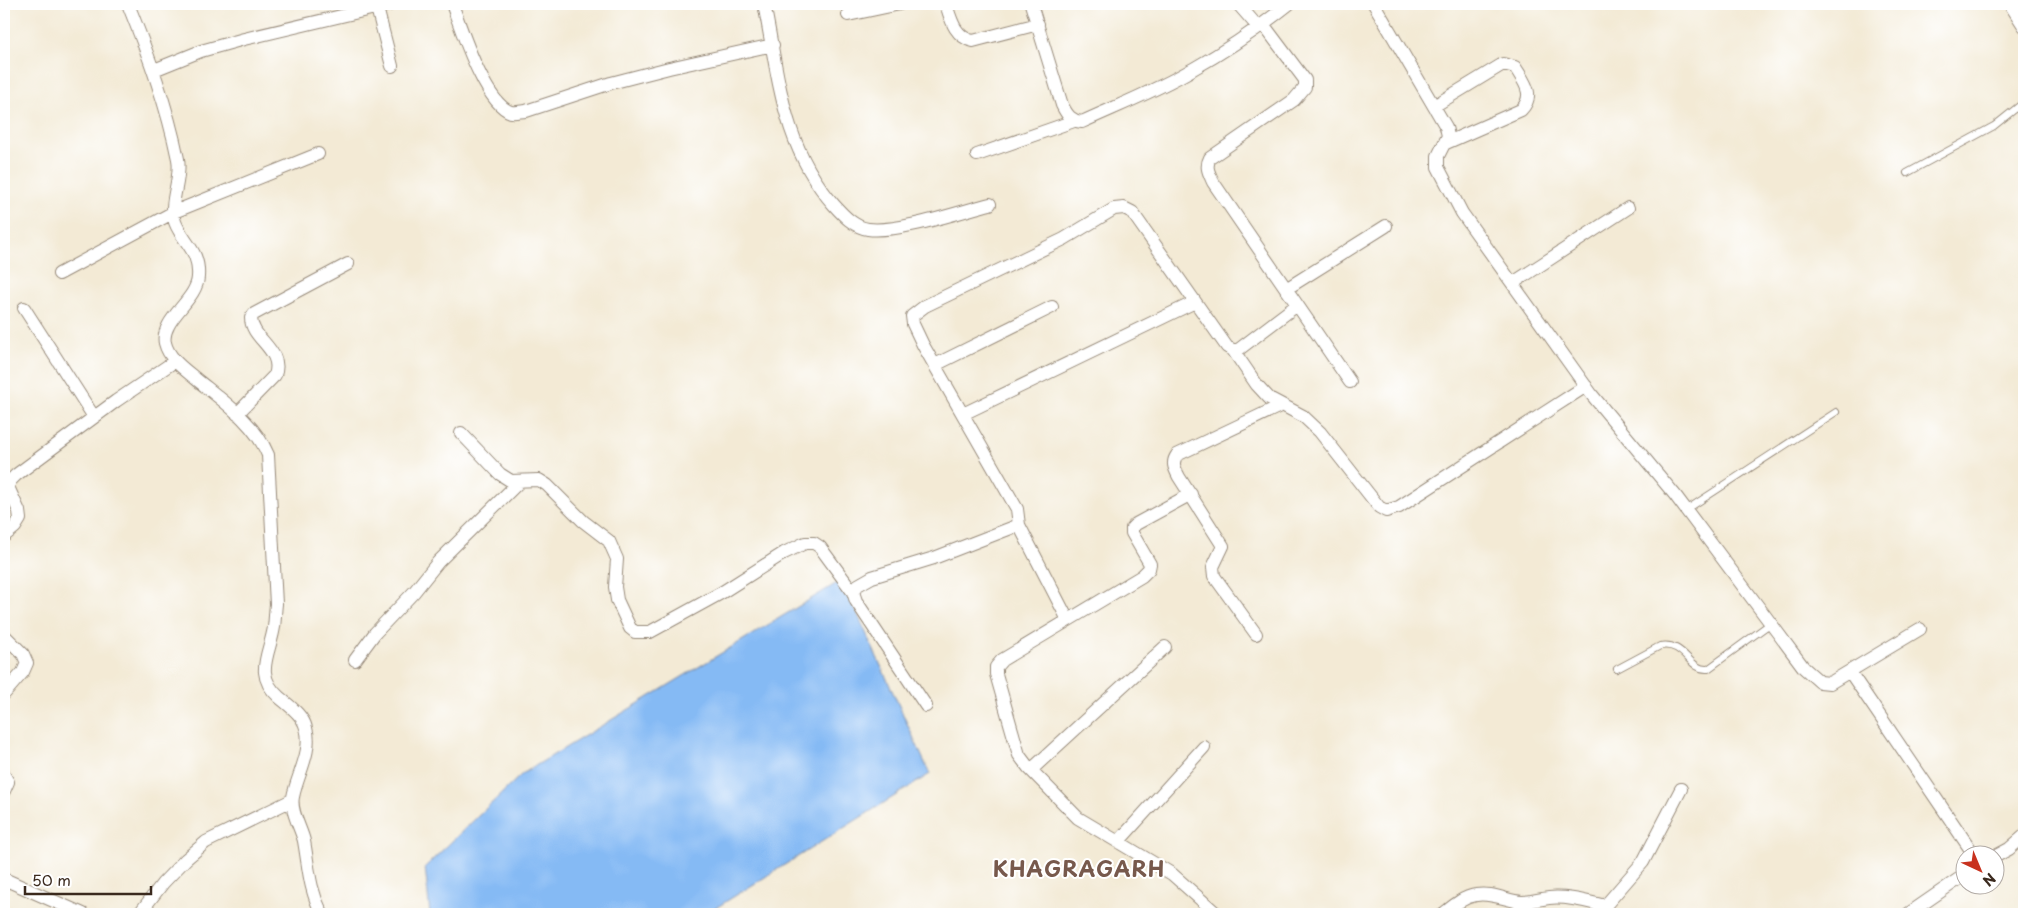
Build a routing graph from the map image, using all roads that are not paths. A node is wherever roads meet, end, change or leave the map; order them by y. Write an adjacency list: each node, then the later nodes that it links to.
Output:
1 (128, 4): 19 (street)
2 (392, 4): 12 (street)
3 (452, 4): 17 (street)
4 (764, 4): 17 (street)
5 (900, 4): 13 (street)
6 (946, 4): 14 (street)
7 (1032, 4): 14 (street)
8 (1238, 4): 15 (street)
9 (1289, 4): 15 (street)
10 (1374, 4): 21 (street)
11 (2010, 4): 16 (street)
12 (376, 6): 18 (street); 19 (street)
13 (848, 15)
14 (1038, 24): 22 (street)
15 (1261, 26): 22 (street); 34 (street)
16 (2024, 26)
17 (773, 45): 27 (street)
18 (392, 66)
19 (154, 70): 29 (street)
20 (2024, 102): 26 (lane)
21 (1434, 106): 23 (street); 23 (street)
22 (1074, 121): 25 (street)
23 (1446, 143): 33 (street)
24 (318, 154): 29 (street)
25 (977, 155)
26 (1907, 173)
27 (990, 204)
28 (1628, 208): 33 (street)
29 (174, 212): 32 (street); 40 (street)
30 (1386, 226): 34 (street)
31 (348, 264): 46 (street)
32 (59, 274)
33 (1513, 284): 43 (street)
34 (1286, 288): 36 (street)
35 (1195, 302): 39 (street); 41 (street); 47 (street)
36 (1297, 305): 39 (street); 42 (street)
37 (1052, 307): 41 (street)
38 (24, 308): 48 (street)
39 (1233, 350): 44 (street)
40 (175, 361): 46 (street); 48 (street)
41 (935, 365): 47 (street)
42 (1350, 382)
43 (1586, 386): 44 (street); 52 (street)
44 (1282, 405): 51 (street)
45 (1836, 412): 52 (lane)
46 (237, 414): 72 (street)
47 (963, 414): 53 (street)
48 (94, 417): 54 (street)
49 (462, 433): 50 (street)
50 (519, 482): 55 (street); 62 (street)
51 (1190, 494): 56 (street); 59 (street)
52 (1686, 510): 57 (street)
53 (1020, 525): 55 (street); 56 (street)
54 (4, 536)
55 (853, 592): 66 (street)
56 (1068, 620): 68 (street)
57 (1771, 624): 63 (lane); 64 (street)
58 (1920, 629): 64 (street)
59 (1256, 634)
60 (4, 635): 65 (street)
61 (1165, 647): 68 (street)
62 (355, 660)
63 (1617, 669)
64 (1850, 672): 75 (street)
65 (4, 694)
66 (926, 706)
67 (1204, 747): 74 (street)
68 (1031, 770): 74 (street)
69 (4, 775): 71 (street)
70 (1682, 789): 79 (street)
71 (4, 791)
72 (292, 800): 81 (street); 82 (street)
73 (2024, 836): 76 (street)
74 (1118, 842): 83 (street)
75 (1968, 846)
76 (2006, 851)
77 (4, 879): 80 (street)
78 (1956, 881): 85 (street)
79 (1602, 910): 84 (street)
80 (83, 914)
81 (139, 914)
82 (322, 914)
83 (1217, 914)
84 (1443, 914)
85 (1908, 914)

